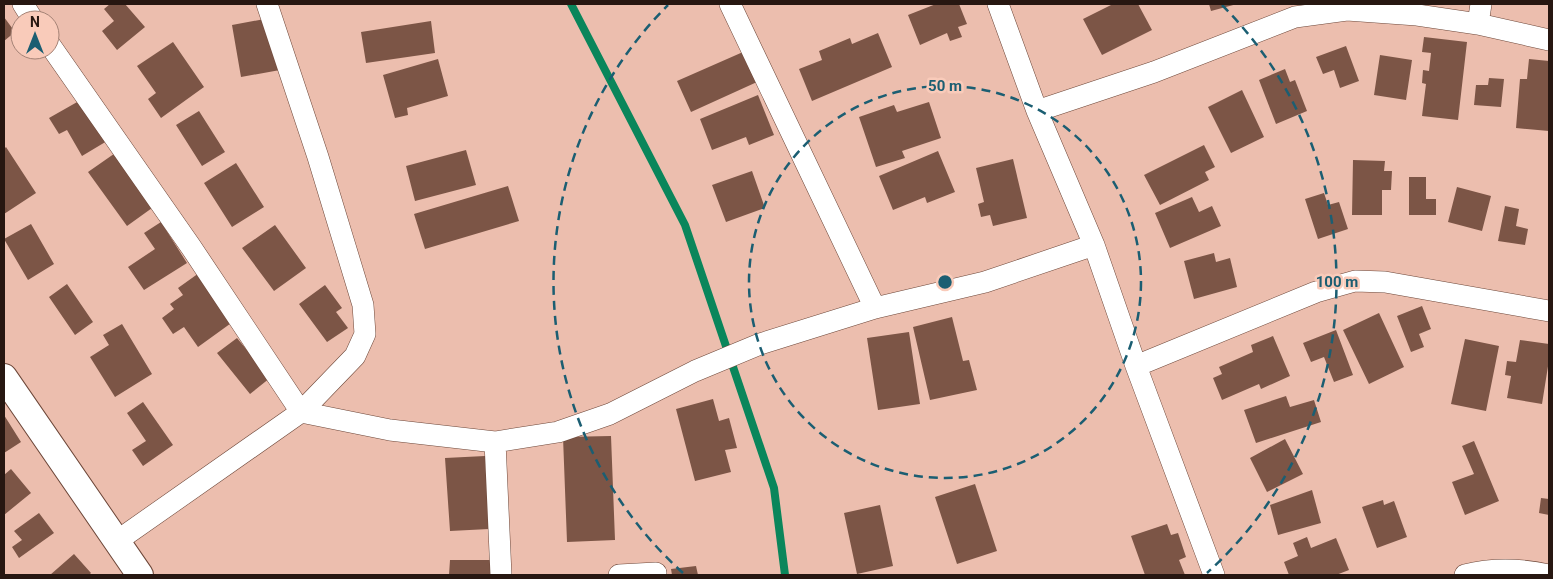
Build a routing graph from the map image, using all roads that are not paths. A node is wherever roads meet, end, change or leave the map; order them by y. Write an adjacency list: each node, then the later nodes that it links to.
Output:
1 (266, 4): 14 (street)
2 (730, 4): 10 (street)
3 (998, 4): 8 (street)
4 (1292, 11): 5 (street); 8 (street)
5 (1480, 14): 6 (street)
6 (1549, 40)
7 (60, 59): 14 (street)
8 (1038, 111): 9 (street)
9 (1094, 245): 10 (street); 12 (street)
10 (875, 308): 15 (street)
11 (1549, 311): 12 (street)
12 (1136, 366): 22 (street)
13 (4, 377): 16 (street)
14 (300, 412): 15 (street); 16 (street)
15 (495, 442): 20 (street)
16 (117, 541): 19 (street)
17 (656, 572): 21 (street)
18 (1474, 574): 23 (street)
19 (140, 575)
20 (501, 575)
21 (619, 575)
22 (1214, 575)
23 (1549, 575)

